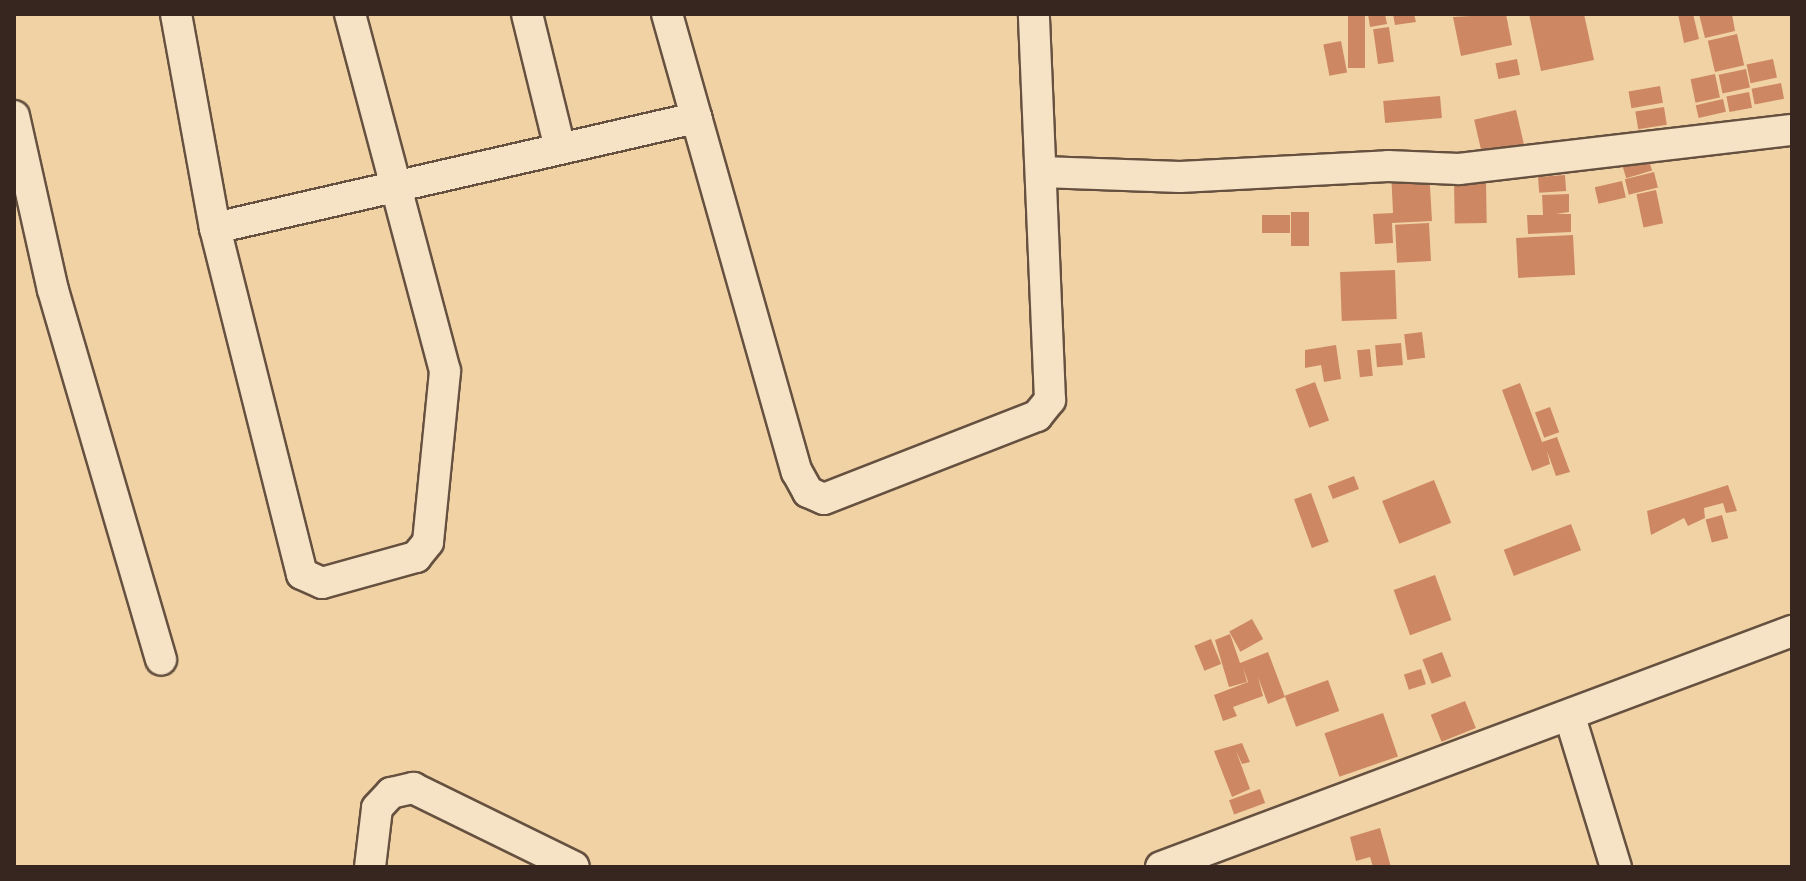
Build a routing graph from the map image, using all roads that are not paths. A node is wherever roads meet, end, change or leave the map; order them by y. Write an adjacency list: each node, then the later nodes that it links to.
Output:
1 (176, 14): 12 (street)
2 (350, 14): 11 (street)
3 (527, 14): 9 (street)
4 (667, 14): 7 (street)
5 (1034, 14): 10 (street)
6 (14, 116): 14 (street)
7 (697, 118): 9 (street); 10 (street)
8 (1792, 130): 10 (street)
9 (560, 148): 11 (street)
10 (1042, 172)
11 (393, 185): 12 (street); 12 (street)
12 (215, 228)
13 (1792, 631): 15 (street)
14 (161, 660)
15 (1570, 717): 18 (street); 19 (street)
16 (370, 867): 17 (street)
17 (574, 867)
18 (1161, 867)
19 (1616, 867)

